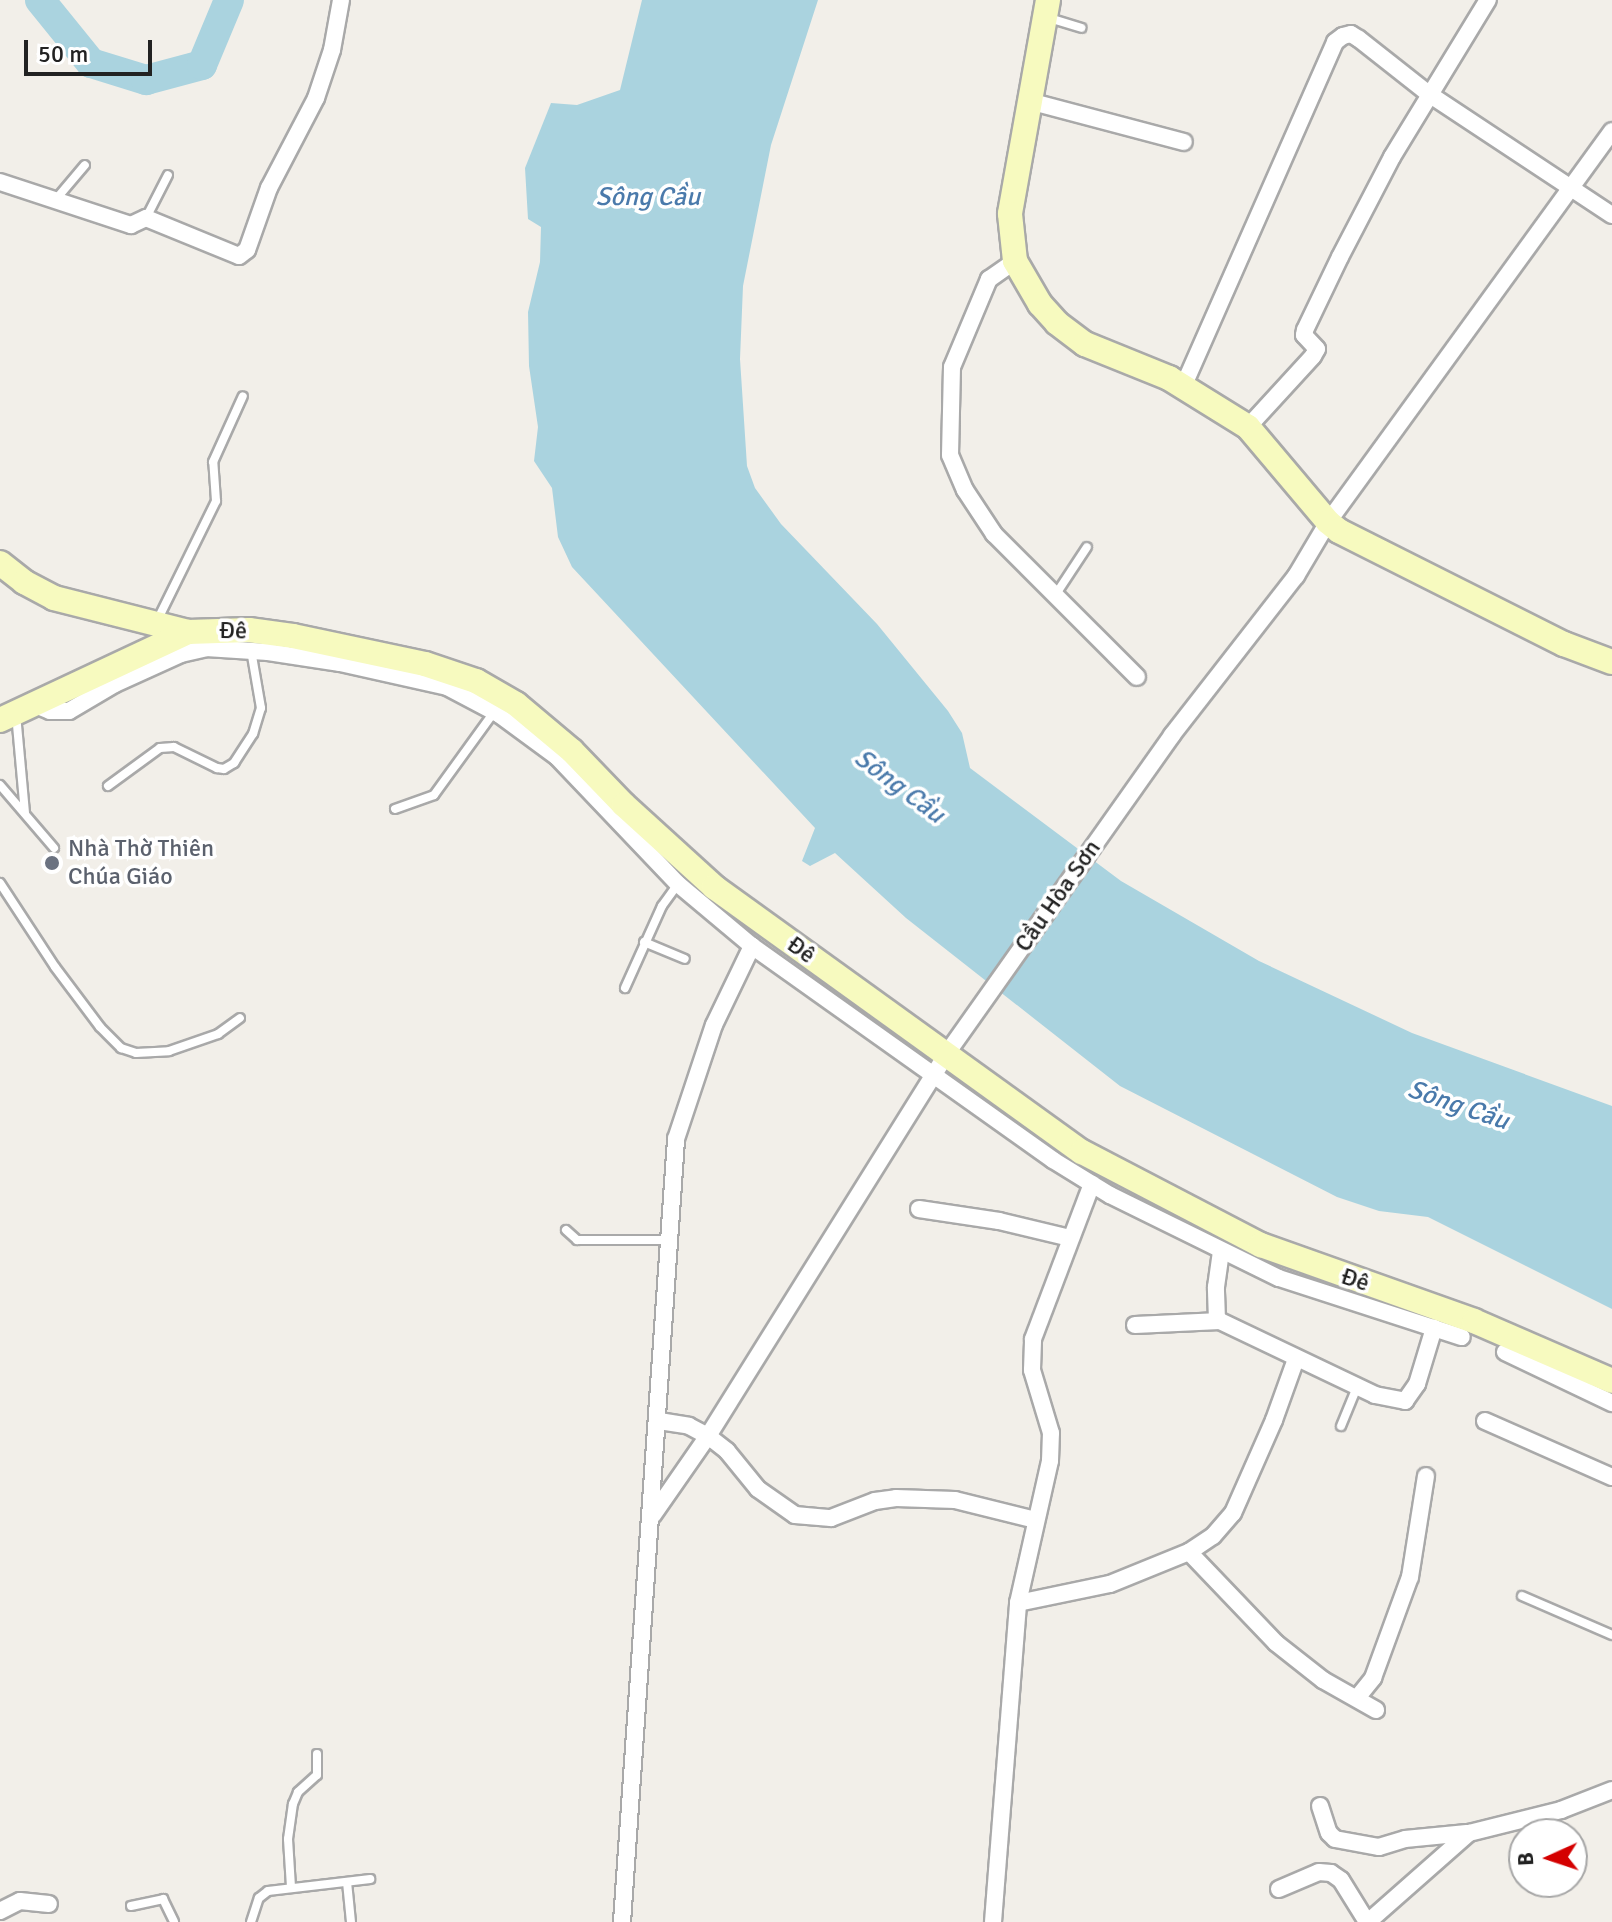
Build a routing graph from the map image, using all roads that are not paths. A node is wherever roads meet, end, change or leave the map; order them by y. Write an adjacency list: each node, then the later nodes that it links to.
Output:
1 (341, 0): 15 (street)
2 (1488, 0): 5 (street)
3 (1047, 8): 4 (lane); 6 (main road)
4 (1081, 28)
5 (1429, 94): 12 (street); 17 (street); 19 (street)
6 (1029, 101): 8 (street); 16 (main road)
7 (1612, 134): 12 (street, Cầu Hòa Sơn)
8 (1184, 142)
9 (85, 165): 13 (lane)
10 (168, 175): 15 (lane)
11 (0, 182): 13 (street)
12 (1571, 187): 14 (street); 20 (street, Cầu Hòa Sơn)
13 (57, 198): 15 (street)
14 (1612, 215)
15 (146, 218)
16 (1015, 261): 17 (main road); 23 (street)
17 (1183, 387): 19 (main road)
18 (243, 396): 24 (lane)
19 (1248, 427): 20 (main road)
20 (1328, 522): 27 (main road); 43 (street, Cầu Hòa Sơn)
21 (1087, 547): 23 (lane)
22 (0, 563): 24 (main road)
23 (1056, 594): 28 (street)
24 (156, 623): 25 (main road)
25 (188, 632): 29 (main road, Đê); 43 (main road, Đê)
26 (251, 650): 29 (street); 30 (street); 32 (lane)
27 (1612, 662)
28 (1137, 677)
29 (16, 712): 34 (lane)
30 (494, 712): 33 (lane); 37 (street)
31 (0, 785): 34 (lane)
32 (108, 786)
33 (395, 809)
34 (25, 813): 35 (lane)
35 (54, 848)
36 (0, 883): 42 (lane)
37 (678, 884): 38 (lane); 39 (street)
38 (644, 942): 40 (lane); 41 (lane)
39 (752, 946): 43 (street); 48 (street)
40 (685, 959)
41 (625, 988)
42 (240, 1018)
43 (940, 1066): 44 (street); 56 (main road, Đê); 62 (street, Cầu Hòa Sơn)
44 (1092, 1184): 47 (street); 49 (street)
45 (919, 1209): 47 (street)
46 (566, 1230): 48 (lane)
47 (1070, 1238): 66 (street)
48 (667, 1240): 59 (street)
49 (1221, 1250): 50 (street); 52 (street)
50 (1217, 1320): 51 (street); 55 (street)
51 (1135, 1325)
52 (1434, 1328): 53 (street); 57 (street)
53 (1462, 1337)
54 (1505, 1352): 58 (street)
55 (1296, 1359): 57 (street); 67 (street)
56 (1612, 1381)
57 (1357, 1387): 61 (lane)
58 (1612, 1403)
59 (659, 1421): 62 (street); 65 (street)
60 (1485, 1421): 64 (street)
61 (1341, 1426)
62 (708, 1436): 65 (street, Cầu Hòa Sơn); 66 (street)
63 (1426, 1476): 71 (street)
64 (1612, 1477)
65 (653, 1515): 87 (street)
66 (1035, 1520): 69 (street)
67 (1189, 1552): 69 (street); 71 (street)
68 (1522, 1596): 70 (lane)
69 (1018, 1603): 88 (street)
70 (1612, 1635)
71 (1357, 1698): 72 (street)
72 (1376, 1710)
73 (317, 1754): 79 (lane)
74 (1612, 1790): 76 (street)
75 (1320, 1806): 76 (street)
76 (1469, 1833): 89 (street)
77 (370, 1879): 78 (lane)
78 (347, 1882): 79 (lane); 86 (lane)
79 (291, 1887): 85 (lane)
80 (1279, 1889): 89 (street)
81 (49, 1904): 83 (street)
82 (131, 1906): 84 (lane)
83 (0, 1911)
84 (174, 1922)
85 (251, 1922)
86 (351, 1922)
87 (622, 1922)
88 (993, 1922)
89 (1367, 1922)

